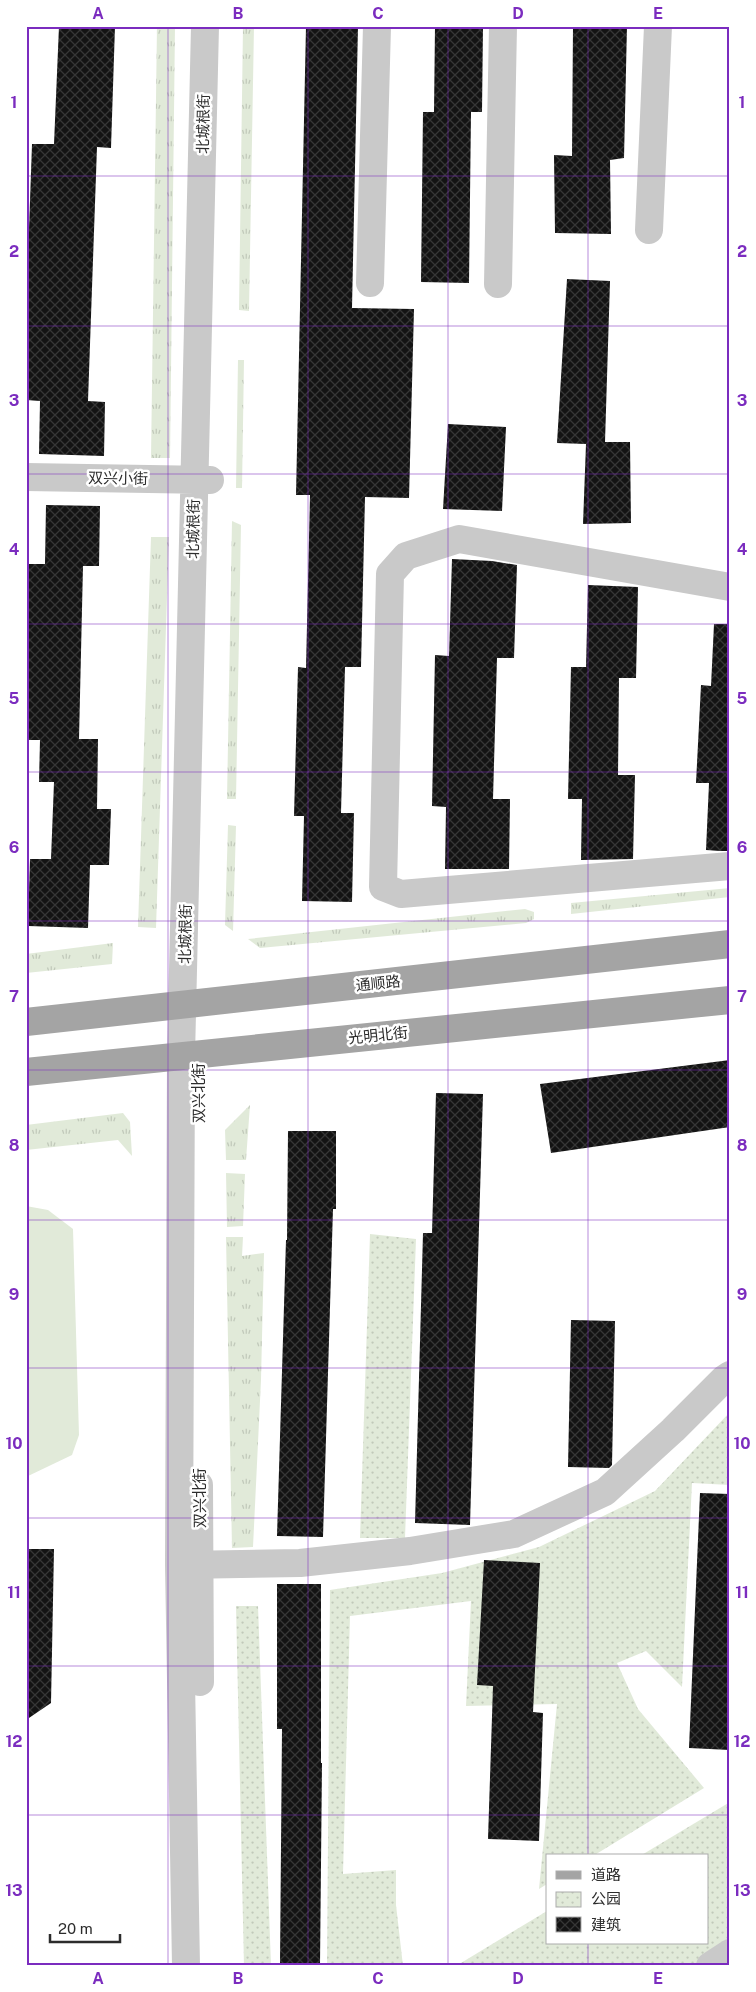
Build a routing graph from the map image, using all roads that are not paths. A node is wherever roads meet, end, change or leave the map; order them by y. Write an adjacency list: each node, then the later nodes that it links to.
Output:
1 (205, 26): 10 (street, 北城根街)
2 (220, 26): 10 (street, 北城根街)
3 (377, 26): 7 (street)
4 (503, 26): 8 (street)
5 (658, 26): 6 (street)
6 (649, 230)
7 (370, 283)
8 (498, 284)
9 (26, 477): 10 (street, 双兴小街)
10 (202, 480): 16 (street, 北城根街)
11 (730, 587): 12 (street)
12 (730, 866)
13 (730, 944): 16 (main road, 通顺路)
14 (730, 1000): 16 (main road, 光明北街)
15 (26, 1022): 16 (main road, 通顺路)
16 (190, 1030): 17 (main road, 光明北街); 19 (street, 双兴北街)
17 (26, 1072)
18 (730, 1375): 19 (street)
19 (189, 1564): 21 (street, 双兴北街); 22 (street, 双兴北街)
20 (730, 1953): 23 (street)
21 (186, 1966)
22 (204, 1966)
23 (710, 1966)

